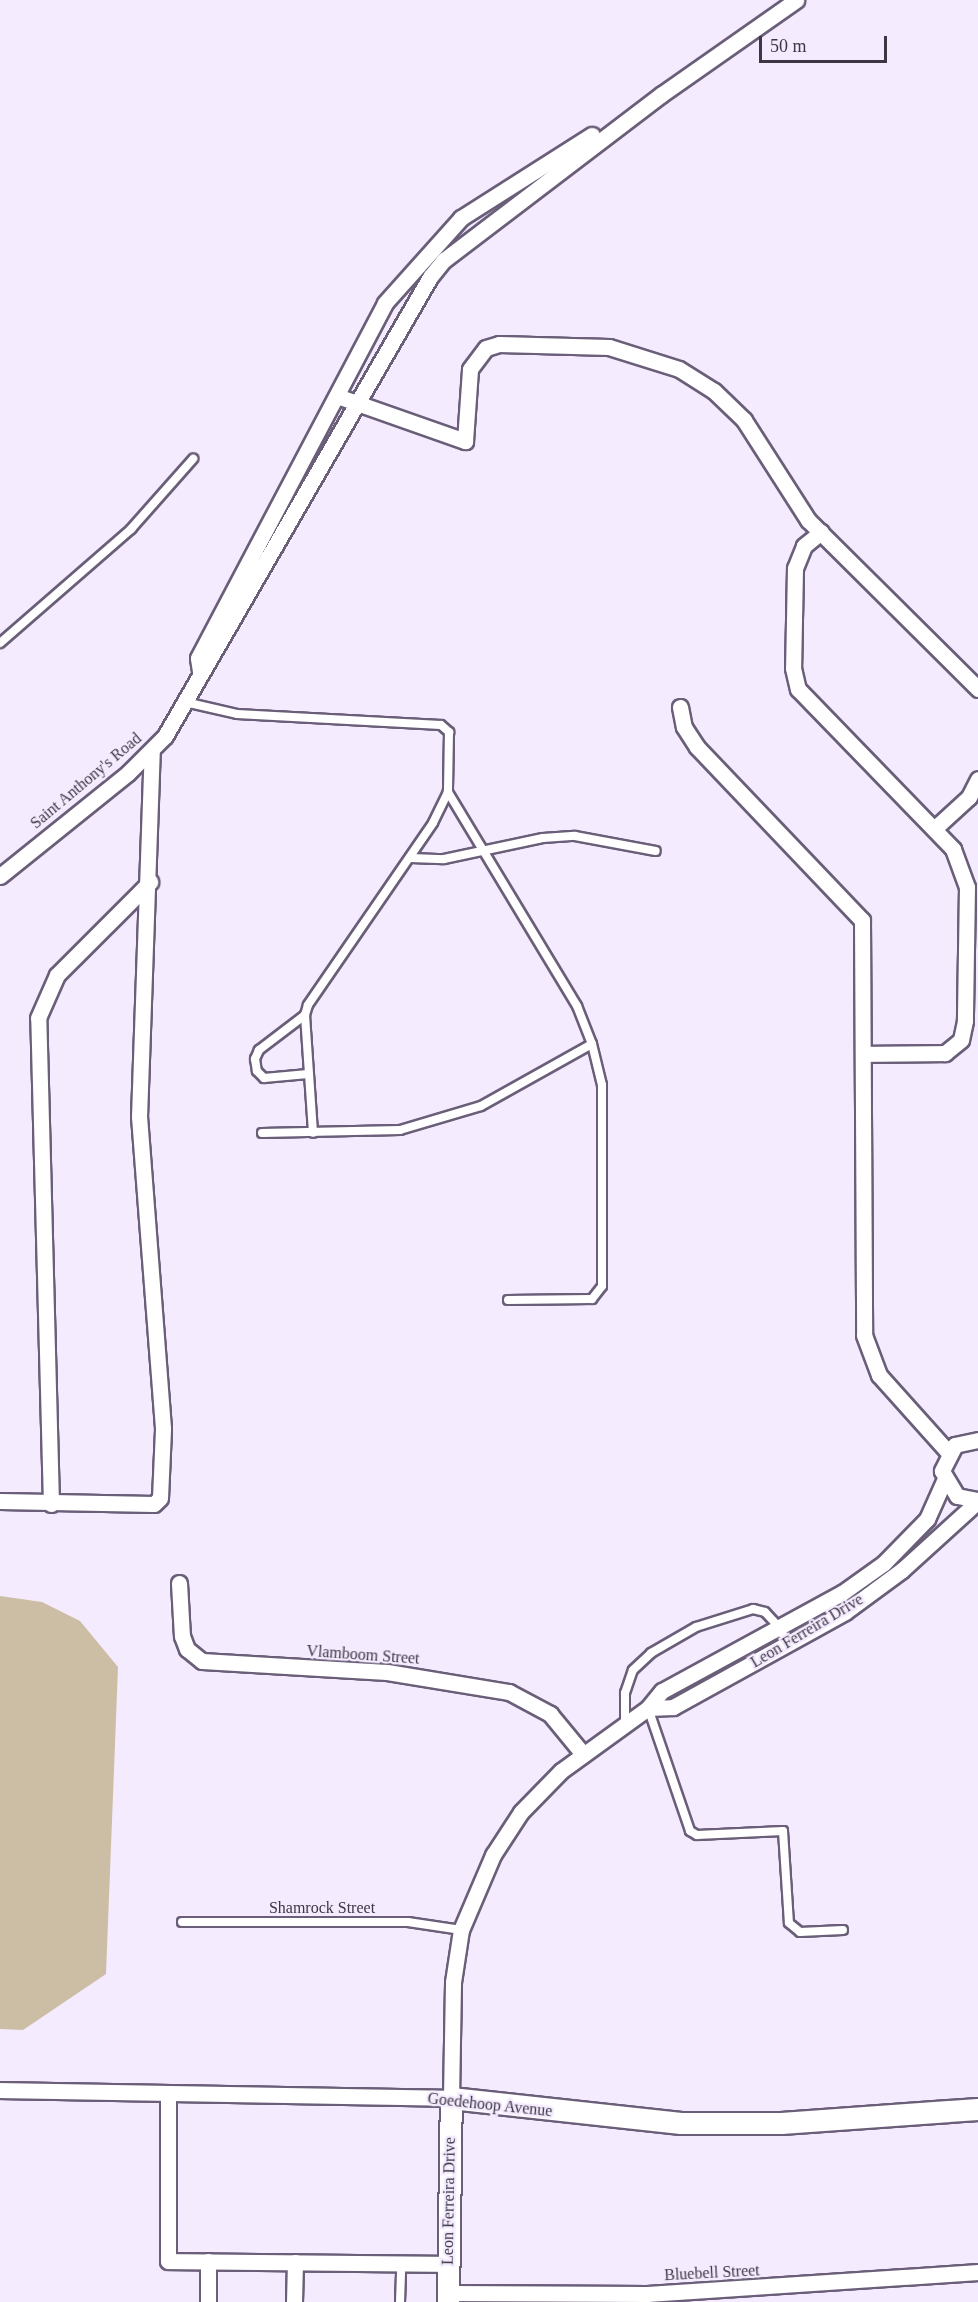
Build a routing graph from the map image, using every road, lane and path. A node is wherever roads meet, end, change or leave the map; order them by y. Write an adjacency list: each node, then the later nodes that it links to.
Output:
1 (796, 0): 2 (street)
2 (662, 94): 3 (street); 4 (street)
3 (336, 396): 4 (street); 8 (street)
4 (358, 404): 6 (street); 8 (street)
5 (193, 459): 7 (lane)
6 (820, 532): 9 (street); 15 (street)
7 (0, 642)
8 (200, 671): 10 (street, Saint Anthony's Road)
9 (978, 689)
10 (185, 702): 12 (street, Saint Anthony's Road); 14 (lane)
11 (680, 707): 23 (street)
12 (152, 751): 19 (street, Saint Anthony's Road); 20 (street)
13 (978, 779): 15 (street)
14 (448, 792): 17 (lane); 18 (lane)
15 (934, 829): 23 (street)
16 (656, 851): 17 (lane)
17 (485, 852): 18 (lane); 22 (lane)
18 (411, 858): 21 (lane)
19 (0, 876)
20 (150, 882): 33 (street); 33 (street)
21 (304, 1015): 24 (lane); 24 (lane)
22 (592, 1044): 26 (lane); 27 (lane)
23 (864, 1054): 29 (street)
24 (308, 1074): 26 (lane)
25 (262, 1133): 26 (lane)
26 (312, 1133)
27 (508, 1300)
28 (976, 1438): 29 (street)
29 (948, 1452): 30 (street, Leon Ferreira Drive)
30 (945, 1481): 31 (street); 35 (street, Leon Ferreira Drive)
31 (978, 1500): 36 (street, Leon Ferreira Drive)
32 (0, 1501): 33 (street)
33 (51, 1504)
34 (179, 1583): 39 (street, Vlamboom Street)
35 (779, 1627): 36 (lane); 37 (street, Leon Ferreira Drive); 38 (lane)
36 (788, 1644): 37 (street, Leon Ferreira Drive)
37 (648, 1708): 38 (street, Leon Ferreira Drive); 42 (lane)
38 (625, 1724): 39 (street, Leon Ferreira Drive)
39 (583, 1754): 41 (street, Leon Ferreira Drive)
40 (182, 1922): 41 (lane, Shamrock Street)
41 (461, 1930): 45 (street, Leon Ferreira Drive)
42 (843, 1930)
43 (0, 2090): 44 (street, Goedehoop Avenue)
44 (168, 2092): 45 (street, Goedehoop Avenue); 47 (street)
45 (451, 2098): 46 (street, Goedehoop Avenue); 50 (street, Leon Ferreira Drive)
46 (978, 2109)
47 (208, 2261): 48 (street); 53 (street)
48 (294, 2262): 49 (street); 54 (street)
49 (401, 2264): 50 (street); 55 (lane)
50 (448, 2264): 52 (street, Leon Ferreira Drive)
51 (978, 2272): 52 (street, Bluebell Street)
52 (448, 2297)
53 (208, 2302)
54 (294, 2302)
55 (400, 2302)

